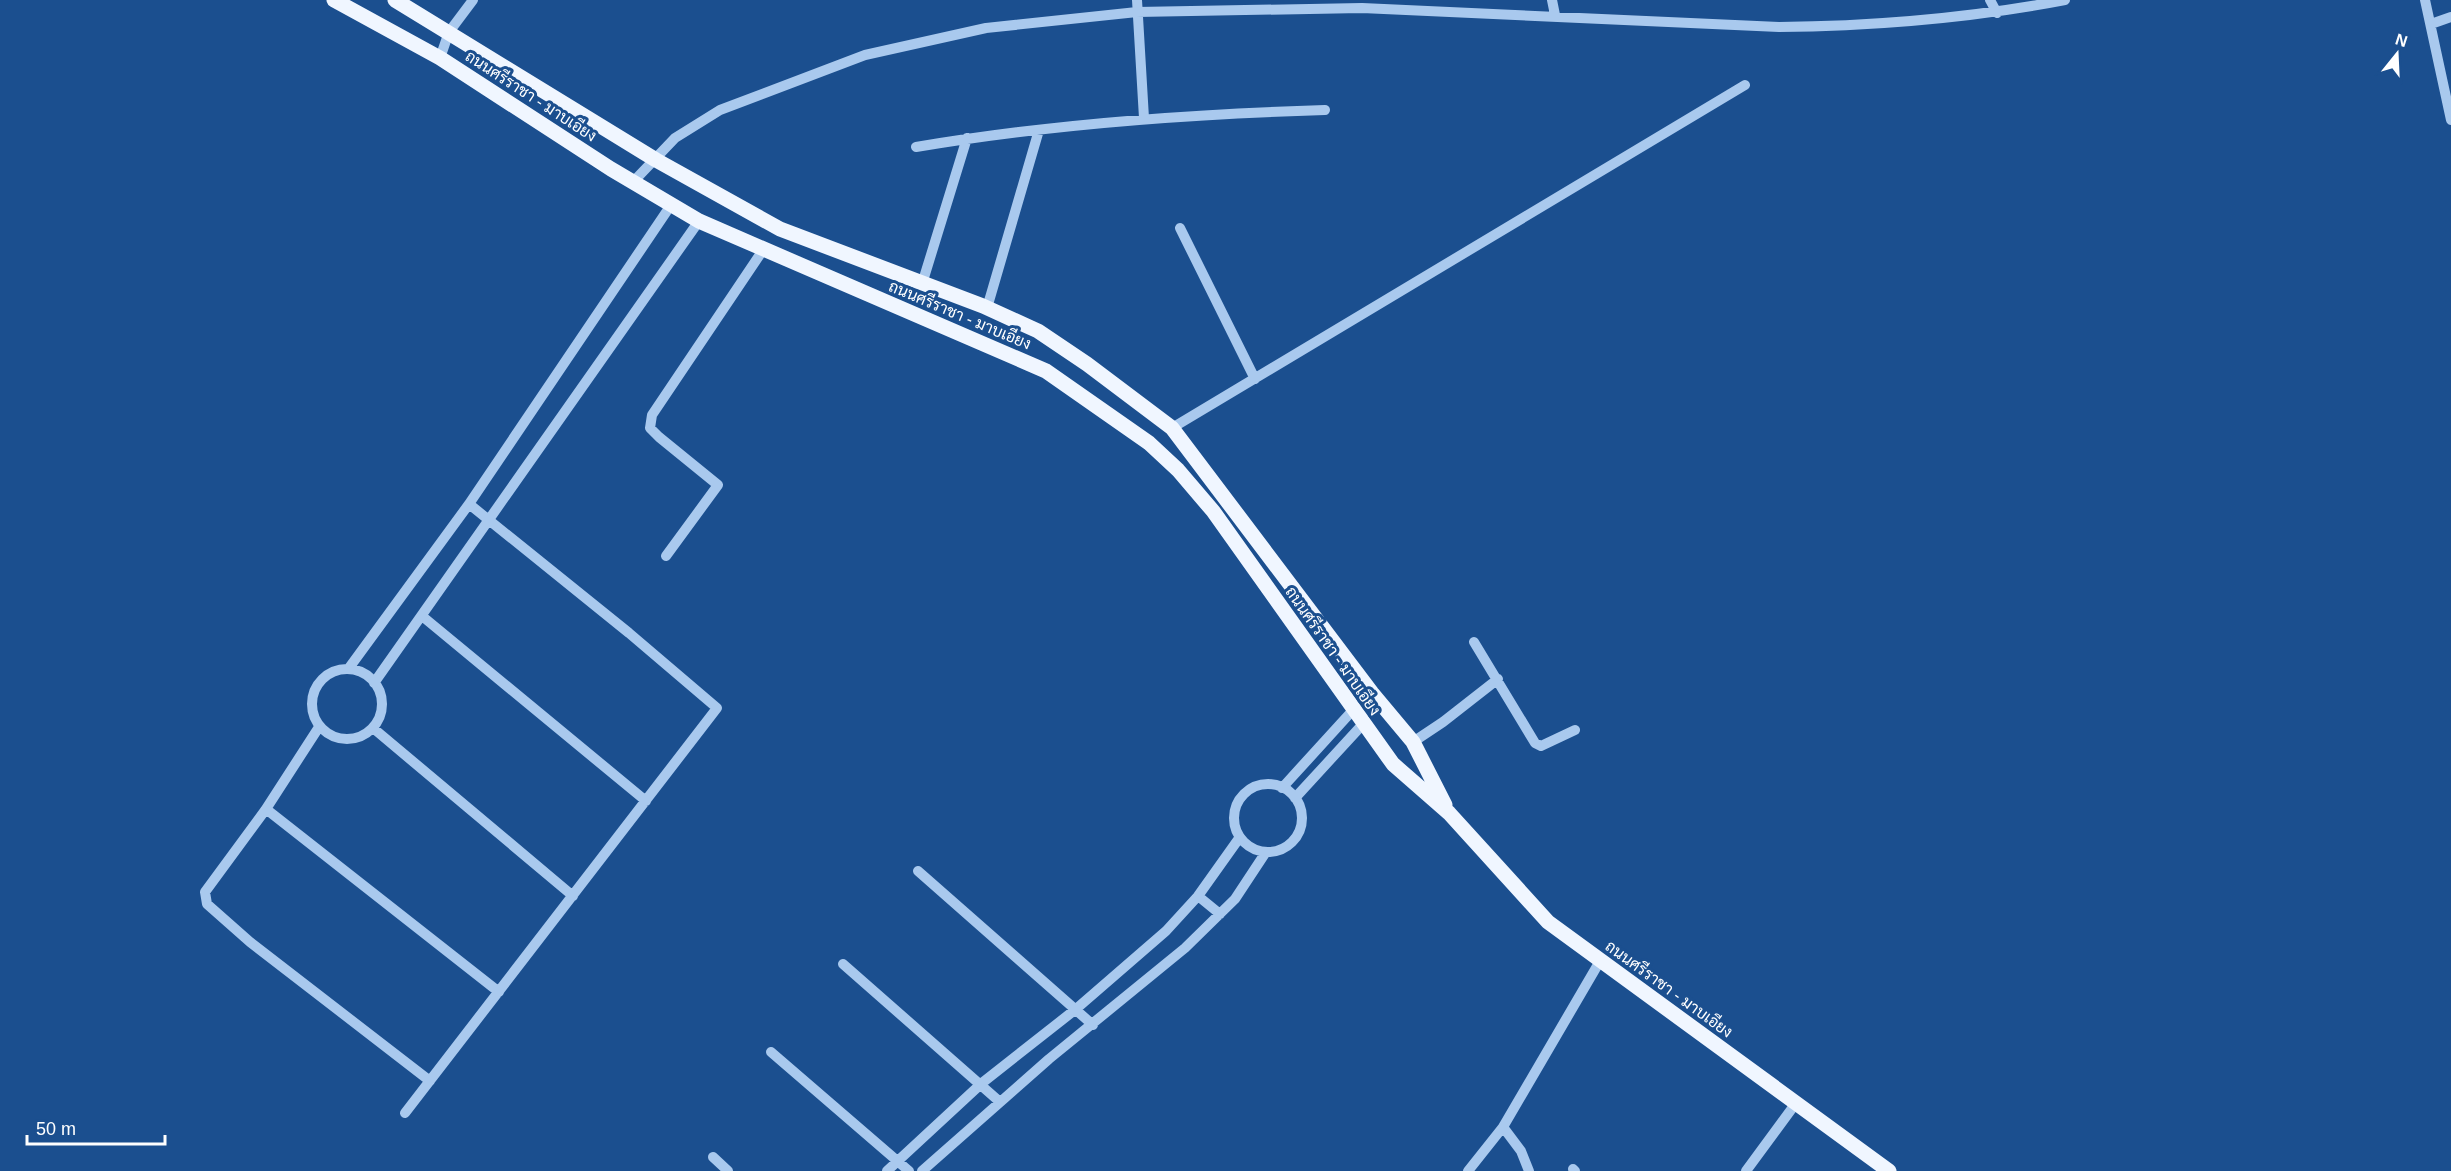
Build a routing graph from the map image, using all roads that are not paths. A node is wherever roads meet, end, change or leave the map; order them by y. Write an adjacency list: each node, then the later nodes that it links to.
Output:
1 (334, 0): 15 (main road, ถนนศรีราชา - มาบเอียง)
2 (394, 0): 14 (main road, ถนนศรีราชา - มาบเอียง)
3 (473, 0): 14 (street)
4 (1137, 0): 9 (street)
5 (1552, 0): 11 (street)
6 (1990, 0): 10 (street)
7 (2066, 0): 10 (street)
8 (2425, 0): 13 (street)
9 (1137, 12): 11 (street); 18 (street); 23 (street)
10 (1997, 13): 11 (street)
11 (1555, 15)
12 (2451, 17): 13 (street)
13 (2431, 24): 19 (street)
14 (450, 32): 15 (street); 23 (main road, ถนนศรีราชา - มาบเอียง)
15 (440, 58): 24 (main road, ถนนศรีราชา - มาบเอียง)
16 (1745, 85): 31 (street)
17 (1325, 110): 18 (street)
18 (1144, 118): 20 (street)
19 (2451, 120)
20 (1040, 130): 21 (street); 30 (street)
21 (967, 138): 22 (street); 29 (street)
22 (916, 147)
23 (656, 160): 24 (street); 29 (main road, ถนนศรีราชา - มาบเอียง)
24 (633, 182): 25 (main road, ถนนศรีราชา - มาบเอียง)
25 (671, 206): 26 (main road, ถนนศรีราชา - มาบเอียง); 33 (street)
26 (699, 221): 28 (main road, ถนนศรีราชา - มาบเอียง); 34 (street)
27 (1180, 228): 31 (street)
28 (763, 250): 35 (street); 43 (main road, ถนนศรีราชา - มาบเอียง)
29 (922, 284): 30 (main road, ถนนศรีราชา - มาบเอียง)
30 (987, 308): 32 (main road, ถนนศรีราชา - มาบเอียง)
31 (1255, 379): 32 (street)
32 (1172, 428): 41 (main road, ถนนศรีราชา - มาบเอียง)
33 (469, 504): 34 (street); 38 (street)
34 (489, 520): 36 (street); 51 (street)
35 (666, 556)
36 (422, 616): 40 (street); 51 (street)
37 (1474, 642): 39 (street)
38 (349, 668): 40 (street); 45 (street)
39 (1498, 679): 47 (street); 48 (street)
40 (374, 683): 46 (street)
41 (1372, 693): 42 (main road, ถนนศรีราชา - มาบเอียง); 43 (main road)
42 (1383, 706): 44 (main road); 48 (main road, ถนนศรีราชา - มาบเอียง)
43 (1353, 710): 44 (main road, ถนนศรีราชา - มาบเอียง); 49 (street)
44 (1362, 724): 50 (street); 53 (main road, ถนนศรีราชา - มาบเอียง)
45 (319, 727): 46 (street); 52 (street)
46 (373, 728): 57 (street)
47 (1575, 730)
48 (1413, 742): 53 (main road, ถนนศรีราชา - มาบเอียง)
49 (1282, 788): 50 (street); 54 (street)
50 (1295, 798): 55 (street)
51 (646, 801): 57 (street)
52 (266, 809): 62 (street); 66 (street)
53 (1449, 813): 60 (main road, ถนนศรีราชา - มาบเอียง)
54 (1240, 837): 55 (street); 58 (street)
55 (1266, 852): 59 (street)
56 (918, 871): 63 (street)
57 (573, 896): 62 (street)
58 (1198, 896): 59 (street); 63 (street)
59 (1220, 914): 64 (street)
60 (1600, 961): 69 (main road, ถนนศรีราชา - มาบเอียง); 71 (street)
61 (843, 963): 67 (street)
62 (499, 992): 66 (street)
63 (1076, 1009): 64 (street); 67 (street)
64 (1093, 1025): 68 (street)
65 (771, 1052): 73 (street)
66 (430, 1081): 70 (street)
67 (982, 1083): 68 (street); 73 (street)
68 (1000, 1102): 77 (street)
69 (1796, 1103): 80 (street); 81 (main road, ถนนศรีราชา - มาบเอียง)
70 (405, 1113)
71 (1503, 1127): 78 (street); 79 (street)
72 (713, 1157): 74 (street)
73 (897, 1160): 75 (street); 76 (street)
74 (728, 1171)
75 (887, 1171)
76 (909, 1171)
77 (922, 1171)
78 (1468, 1171)
79 (1528, 1171)
80 (1746, 1171)
81 (1889, 1171)

